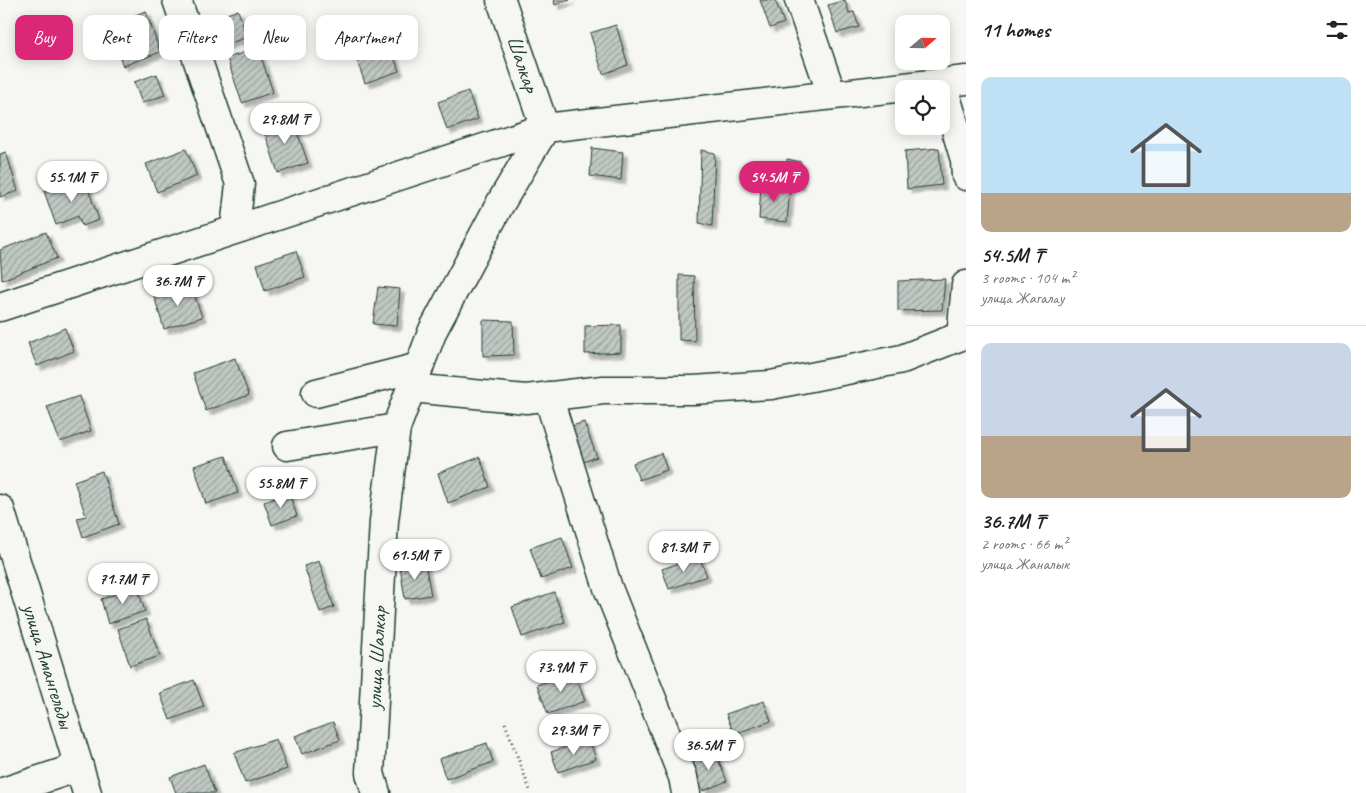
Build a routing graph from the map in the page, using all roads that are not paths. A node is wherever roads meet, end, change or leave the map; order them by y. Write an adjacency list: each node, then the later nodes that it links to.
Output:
1 (177, 0): 8 (street)
2 (501, 0): 6 (street, Шалкар)
3 (799, 0): 5 (street)
4 (954, 81): 5 (street); 7 (street)
5 (832, 95): 6 (street)
6 (545, 128): 8 (street); 11 (street, улица Шалкар)
7 (966, 176)
8 (235, 230): 10 (street)
9 (966, 285): 13 (street)
10 (0, 307)
11 (415, 378): 12 (street); 13 (street); 14 (street, улица Шалкар)
12 (316, 393)
13 (548, 396): 21 (street)
14 (396, 428): 15 (street); 20 (street, улица Шалкар)
15 (287, 446)
16 (0, 509): 17 (street, улица Амангельды)
17 (79, 768): 18 (street); 19 (street, улица Амангельды)
18 (0, 793)
19 (87, 793)
20 (376, 793)
21 (686, 793)

